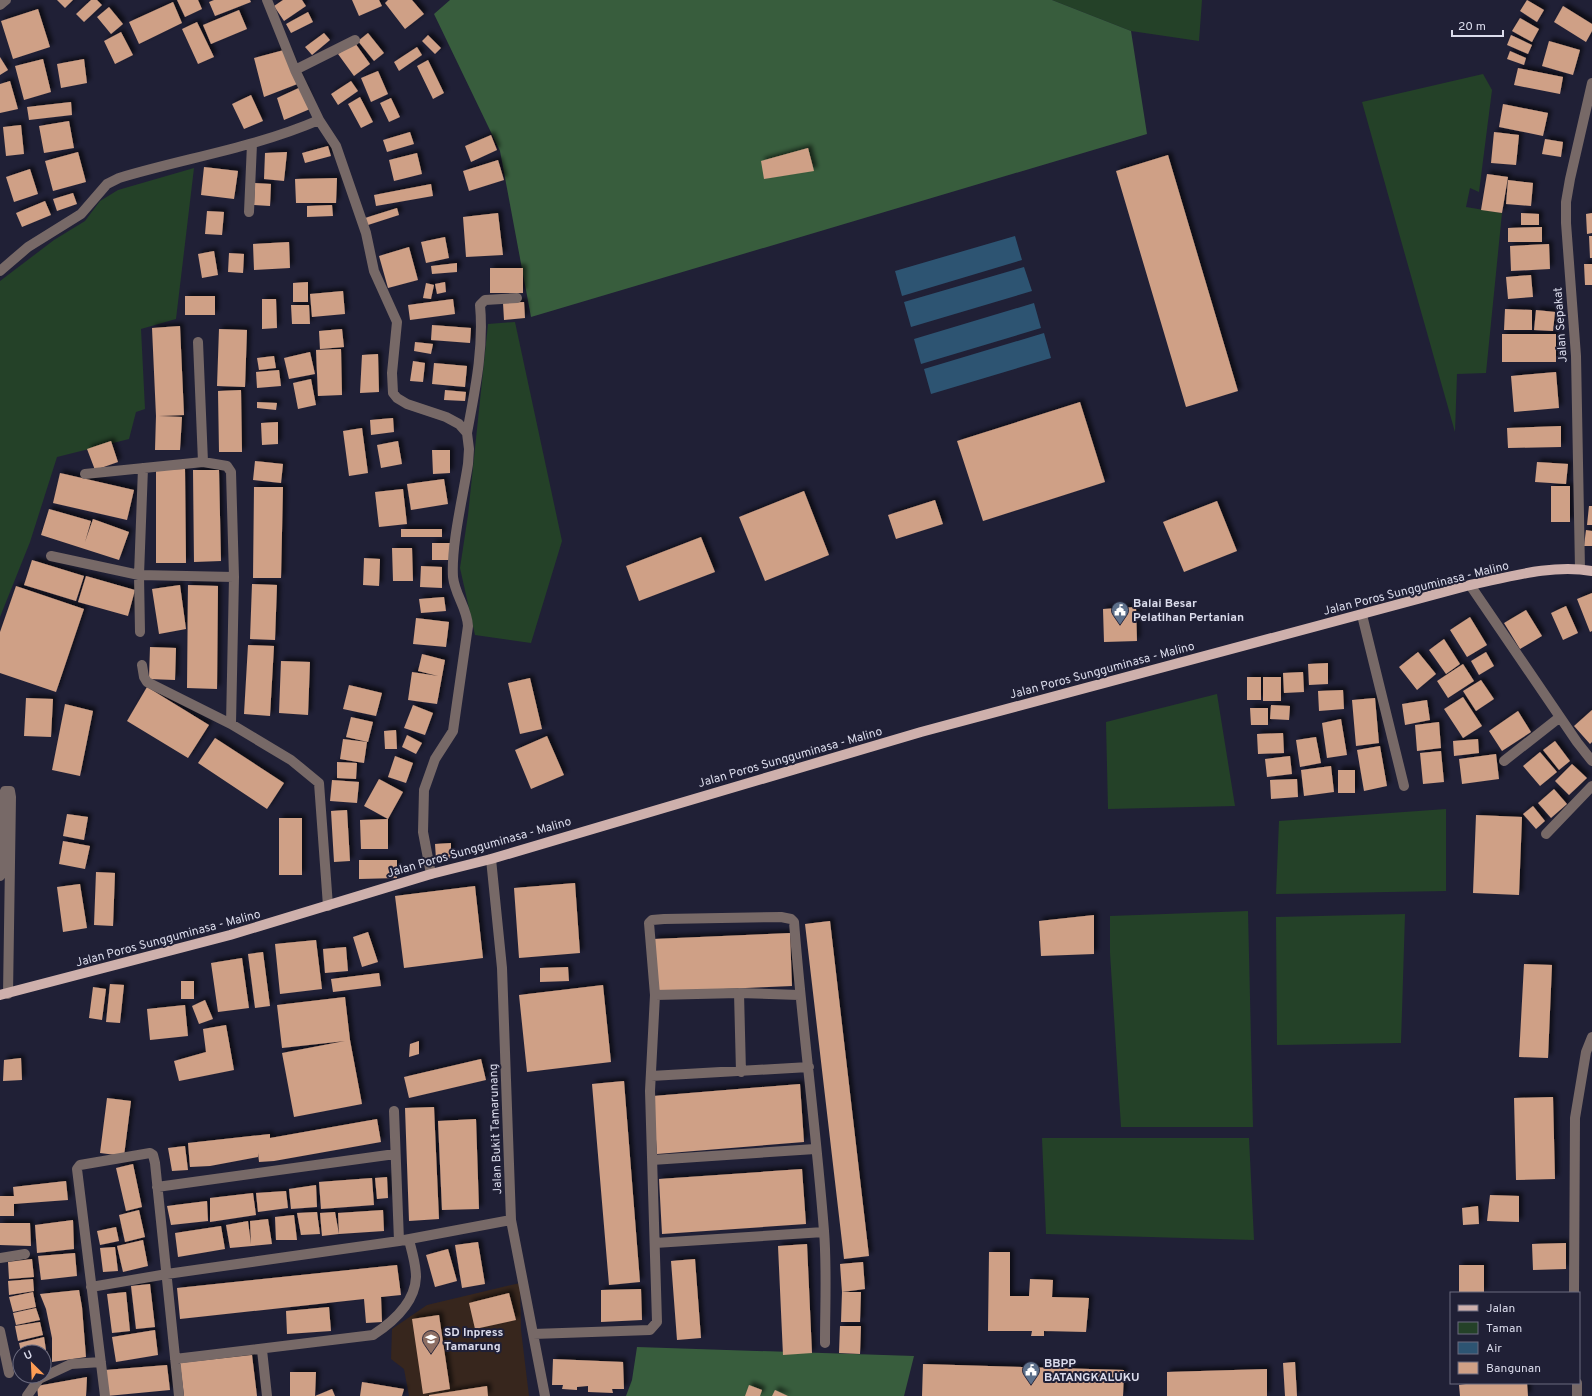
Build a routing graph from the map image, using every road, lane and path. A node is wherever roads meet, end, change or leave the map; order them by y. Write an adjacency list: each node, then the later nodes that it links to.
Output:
1 (6, 0): 3 (street)
2 (267, 0): 5 (street)
3 (0, 6)
4 (355, 40): 5 (street)
5 (295, 70): 7 (street)
6 (1592, 83): 18 (street, Jalan Sepakat)
7 (319, 120): 8 (street); 13 (street)
8 (252, 144): 9 (street); 10 (street)
9 (249, 212)
10 (0, 271)
11 (517, 298): 13 (street)
12 (198, 342): 14 (street)
13 (467, 433): 34 (street)
14 (203, 462): 15 (street); 21 (street)
15 (143, 468): 16 (street); 20 (street)
16 (85, 474)
17 (51, 556): 20 (street)
18 (1580, 569): 19 (main road, Jalan Poros Sungguminasa - Malino); 22 (main road, Jalan Poros Sungguminasa - Malino)
19 (1592, 571)
20 (139, 575): 21 (street); 24 (street)
21 (234, 577): 27 (street)
22 (1470, 585): 23 (main road, Jalan Poros Sungguminasa - Malino); 26 (street)
23 (1362, 614): 30 (street); 33 (main road, Jalan Poros Sungguminasa - Malino)
24 (140, 632)
25 (142, 665): 27 (street)
26 (1560, 717): 28 (street); 29 (street)
27 (231, 724): 36 (street)
28 (1504, 761)
29 (1592, 761)
30 (1404, 786)
31 (1592, 786): 32 (street)
32 (1546, 834)
33 (491, 859): 34 (main road, Jalan Poros Sungguminasa - Malino); 50 (street, Jalan Bukit Tamarunang)
34 (431, 874): 36 (main road, Jalan Poros Sungguminasa - Malino)
35 (0, 876): 38 (street)
36 (328, 906): 38 (main road, Jalan Poros Sungguminasa - Malino)
37 (739, 993): 39 (street); 40 (street); 43 (street)
38 (4, 995)
39 (655, 995): 40 (street); 44 (street)
40 (799, 995): 42 (street)
41 (1592, 1037): 58 (street)
42 (809, 1067): 43 (street); 46 (street)
43 (741, 1072): 44 (street)
44 (651, 1076): 48 (street)
45 (394, 1111): 47 (street)
46 (815, 1149): 48 (street); 51 (street)
47 (394, 1154): 49 (street); 52 (street)
48 (652, 1160): 53 (street)
49 (157, 1187): 56 (street); 57 (street)
50 (511, 1220): 52 (street); 60 (street, Jalan Bukit Tamarunang)
51 (824, 1232): 53 (street); 61 (street)
52 (404, 1241): 56 (street); 62 (street)
53 (655, 1243): 60 (street)
54 (25, 1254): 55 (street)
55 (0, 1258)
56 (167, 1274): 57 (street); 63 (street)
57 (91, 1287): 64 (street)
58 (1574, 1292)
59 (0, 1331): 65 (street)
60 (533, 1334): 71 (street, Jalan Bukit Tamarunang)
61 (825, 1343)
62 (262, 1350): 63 (street); 70 (street)
63 (175, 1359): 69 (street)
64 (101, 1362): 67 (street); 68 (street)
65 (8, 1373)
66 (1577, 1384): 72 (street)
67 (27, 1396)
68 (105, 1396)
69 (179, 1396)
70 (267, 1396)
71 (545, 1396)
72 (1577, 1396)

